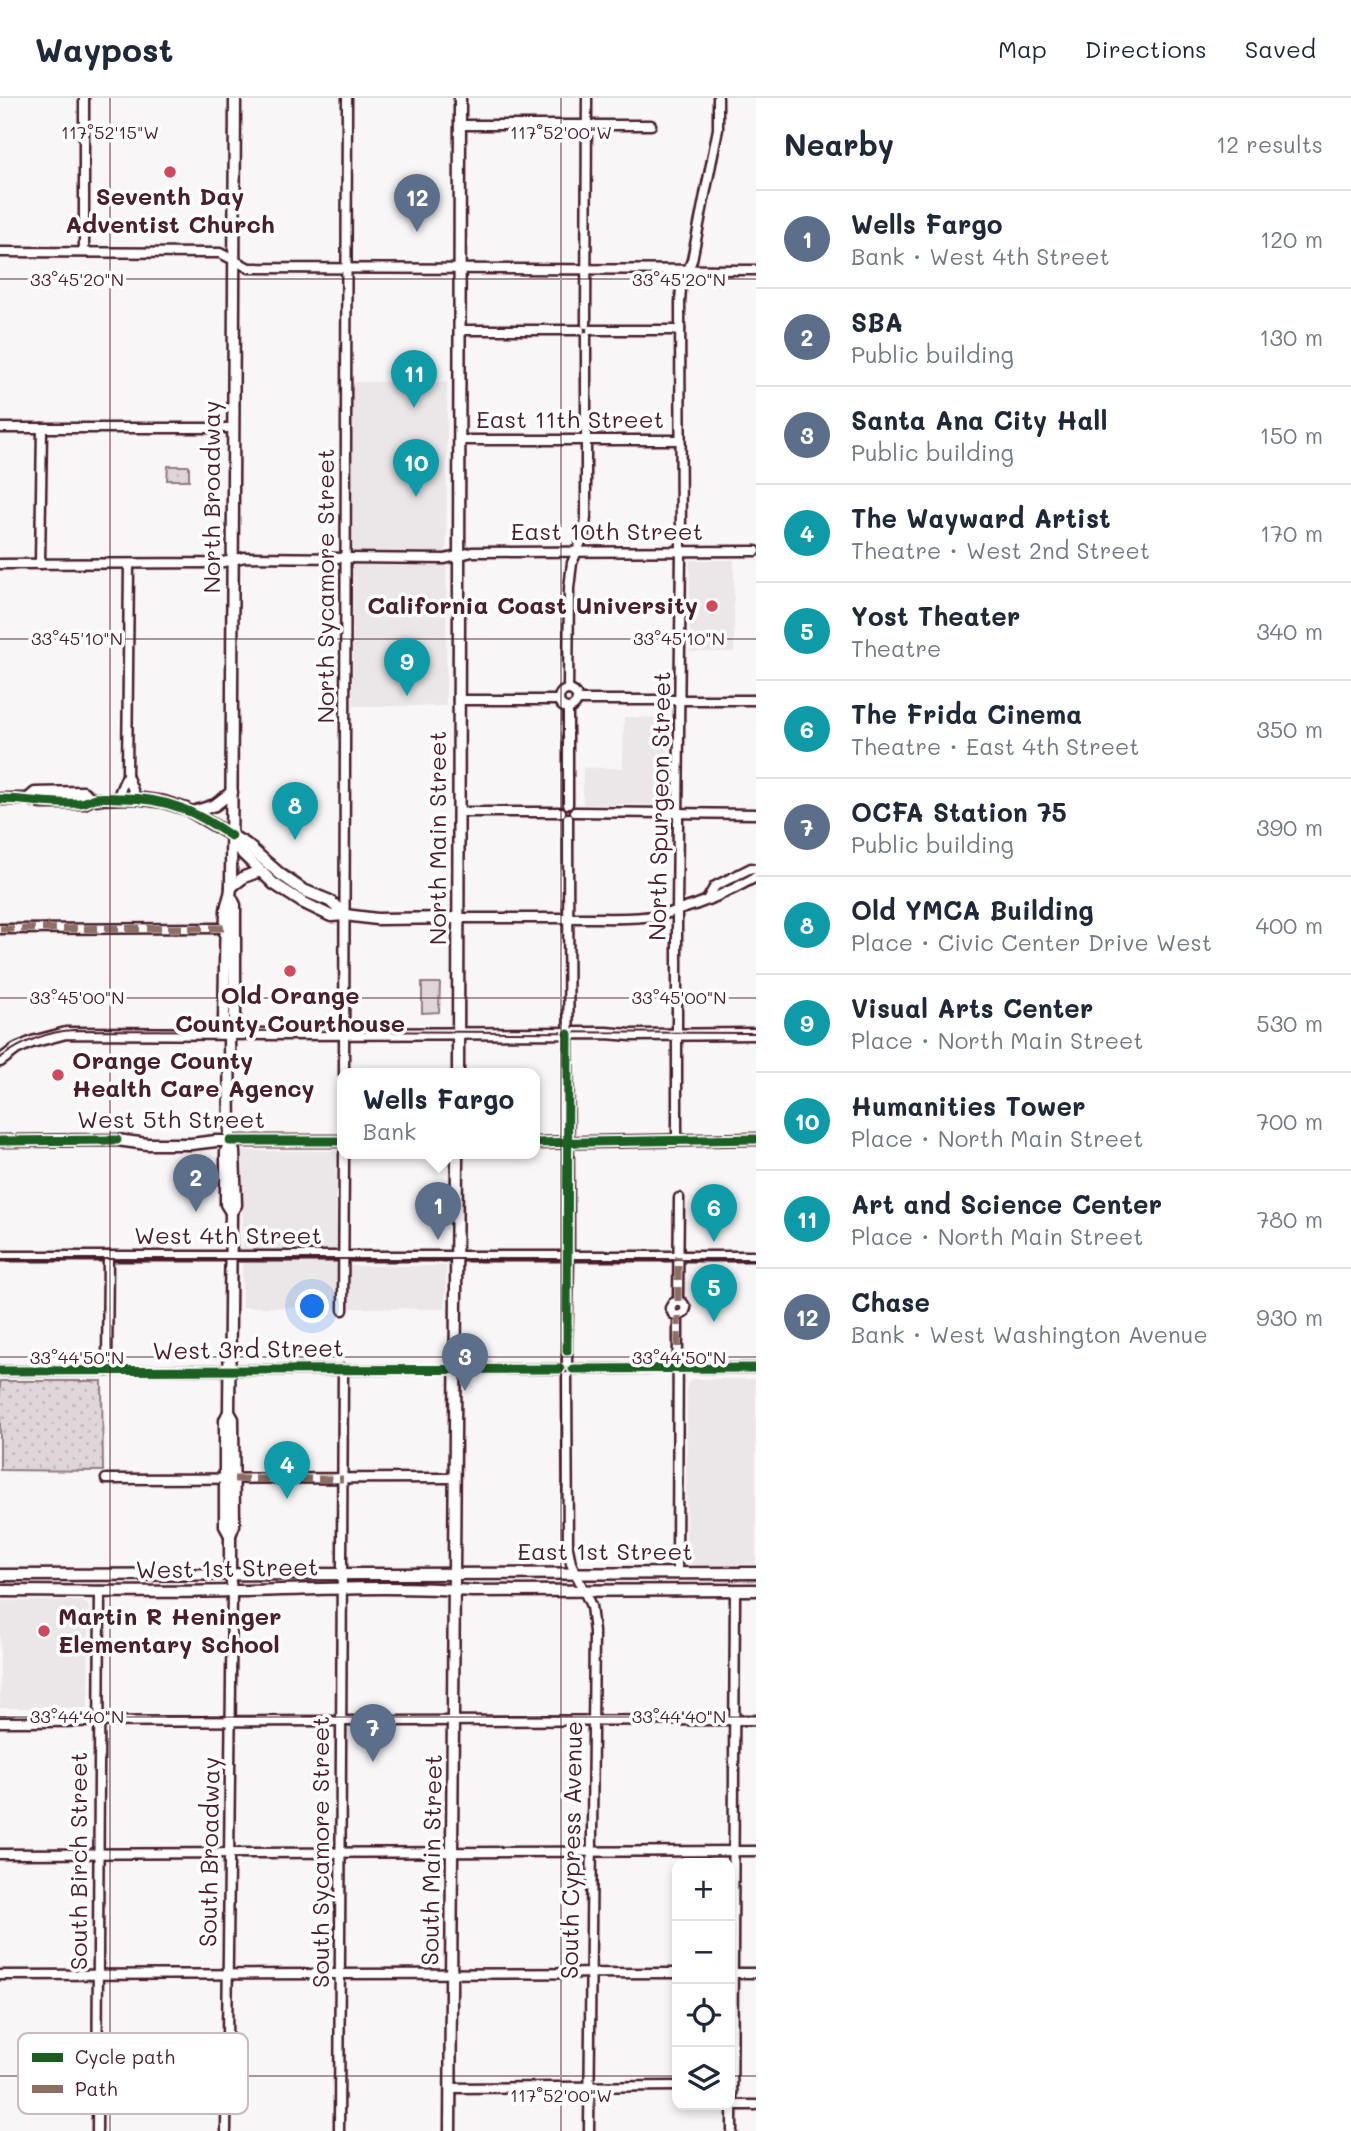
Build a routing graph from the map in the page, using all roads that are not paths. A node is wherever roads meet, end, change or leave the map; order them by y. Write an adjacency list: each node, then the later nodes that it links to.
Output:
1 (84, 98): 10 (street)
2 (235, 98): 12 (main road, North Broadway)
3 (348, 98): 13 (street, North Sycamore Street)
4 (460, 98): 7 (main road, North Main Street)
5 (587, 98): 8 (street)
6 (718, 98): 16 (street, North Spurgeon Street)
7 (460, 125): 8 (street); 14 (main road, North Main Street)
8 (586, 125): 9 (street); 15 (street)
9 (651, 125)
10 (84, 251): 11 (street); 12 (street)
11 (0, 252)
12 (234, 260): 13 (street); 23 (main road, North Broadway)
13 (347, 269): 14 (street); 31 (street, North Sycamore Street)
14 (460, 269): 15 (street); 18 (main road, North Main Street)
15 (587, 270): 16 (street); 19 (street)
16 (689, 270): 17 (street); 20 (street, North Spurgeon Street)
17 (756, 270)
18 (460, 330): 19 (street); 24 (main road, North Main Street)
19 (586, 330): 20 (street); 25 (street)
20 (680, 330): 26 (street, North Spurgeon Street)
21 (0, 428): 22 (street)
22 (42, 428): 23 (street); 34 (street)
23 (233, 428): 32 (main road, North Broadway)
24 (460, 440): 25 (street, East 11th Street); 30 (main road, North Main Street)
25 (585, 440): 26 (street, East 11th Street); 29 (street)
26 (680, 440): 27 (street, North Spurgeon Street)
27 (681, 551): 28 (street, East 10th Street); 29 (street, East 10th Street); 40 (street, North Spurgeon Street)
28 (756, 551)
29 (578, 552): 30 (street, East 10th Street); 36 (street)
30 (458, 555): 31 (street, East 10th Street); 37 (main road, North Main Street)
31 (345, 558): 32 (street, East 10th Street); 63 (street, North Sycamore Street)
32 (232, 560): 35 (street, East 10th Street); 44 (main road, North Broadway)
33 (0, 564): 34 (street, East 10th Street)
34 (40, 564): 35 (street, East 10th Street)
35 (129, 564): 43 (street)
36 (568, 690): 38 (street); 39 (street)
37 (458, 700): 38 (street); 50 (main road, North Main Street)
38 (559, 700): 42 (street)
39 (578, 700): 40 (street); 42 (street)
40 (680, 700): 41 (street); 53 (street, North Spurgeon Street)
41 (756, 700)
42 (568, 709): 48 (street)
43 (127, 775): 45 (street); 46 (street)
44 (232, 792): 49 (main road); 56 (main road, North Broadway)
45 (117, 798): 46 (main road); 47 (main road)
46 (136, 798): 49 (main road)
47 (0, 799)
48 (568, 804): 51 (street); 52 (street)
49 (193, 812): 56 (main road)
50 (458, 812): 51 (street); 64 (main road, North Main Street)
51 (561, 812): 55 (street)
52 (575, 812): 53 (street); 55 (street)
53 (678, 813): 54 (street); 62 (street, North Spurgeon Street)
54 (756, 814)
55 (568, 818): 65 (street)
56 (231, 836): 58 (main road); 60 (main road, North Broadway); 63 (main road)
57 (756, 869): 61 (street)
58 (260, 871): 60 (main road); 63 (main road)
59 (756, 877): 61 (street)
60 (231, 892): 66 (main road, North Broadway); 68 (main road, North Broadway)
61 (708, 898): 62 (street)
62 (677, 911): 65 (street); 73 (street, North Spurgeon Street)
63 (345, 915): 64 (main road); 69 (street, North Sycamore Street)
64 (459, 918): 65 (street); 70 (main road, North Main Street)
65 (569, 918): 71 (street)
66 (225, 928): 67 (street); 68 (main road, North Broadway)
67 (0, 929)
68 (229, 1034): 69 (main road); 74 (main road); 80 (main road, North Broadway)
69 (344, 1034): 70 (main road); 75 (street, North Sycamore Street)
70 (459, 1034): 71 (main road); 76 (main road, North Main Street)
71 (568, 1034): 73 (main road); 83 (street)
72 (756, 1034): 73 (main road)
73 (678, 1035): 78 (street, North Spurgeon Street)
74 (0, 1061)
75 (344, 1068)
76 (458, 1068)
77 (756, 1139): 78 (main road)
78 (677, 1140): 83 (main road)
79 (0, 1141): 80 (main road, West 5th Street)
80 (230, 1141): 81 (main road, West 5th Street); 87 (main road, North Broadway)
81 (337, 1141)
82 (540, 1143): 83 (main road)
83 (568, 1143): 92 (street)
84 (344, 1159): 88 (street)
85 (457, 1159): 91 (main road)
86 (679, 1198): 93 (street)
87 (230, 1255): 88 (street, West 4th Street); 90 (street, West 4th Street); 101 (main road, North Broadway)
88 (344, 1255): 91 (street, West 4th Street); 95 (street)
89 (0, 1256): 90 (street, West 4th Street)
90 (108, 1256): 103 (street)
91 (456, 1256): 92 (street, West 4th Street); 100 (main road)
92 (569, 1256): 93 (street, West 4th Street); 96 (street)
93 (678, 1256): 94 (street, West 4th Street); 97 (street)
94 (756, 1256)
95 (343, 1310)
96 (567, 1367): 97 (street, West 3rd Street); 100 (street, West 3rd Street); 113 (street, South Cypress Avenue)
97 (678, 1368): 98 (street, West 3rd Street); 109 (street)
98 (756, 1368)
99 (343, 1369): 100 (street, West 3rd Street); 101 (street, West 3rd Street); 107 (street)
100 (455, 1369): 104 (main road)
101 (229, 1370): 103 (street, West 3rd Street); 106 (main road, North Broadway)
102 (0, 1371): 103 (street, West 3rd Street)
103 (107, 1371)
104 (454, 1478): 107 (street); 108 (main road)
105 (106, 1479): 106 (street)
106 (229, 1479): 107 (street); 111 (main road, North Broadway)
107 (343, 1479): 112 (street)
108 (453, 1573): 112 (main road, West 1st Street); 113 (main road, East 1st Street); 116 (main road, South Main Street)
109 (677, 1573): 110 (main road, East 1st Street); 113 (main road, East 1st Street)
110 (756, 1573)
111 (230, 1574): 112 (main road, West 1st Street); 114 (main road, West 1st Street); 122 (street, South Broadway)
112 (342, 1574): 115 (street, South Sycamore Street)
113 (576, 1574): 117 (street, South Cypress Avenue)
114 (0, 1575)
115 (342, 1589): 116 (main road, West 1st Street); 122 (main road, West 1st Street); 129 (street, South Sycamore Street)
116 (453, 1590): 117 (main road, East 1st Street); 130 (main road, South Main Street)
117 (584, 1590): 118 (main road, East 1st Street); 125 (street, South Cypress Avenue)
118 (735, 1590): 119 (main road, East 1st Street); 123 (street)
119 (756, 1590)
120 (0, 1591): 121 (main road, West 1st Street)
121 (100, 1591): 122 (main road, West 1st Street); 127 (street, South Birch Street)
122 (232, 1591): 128 (street, South Broadway)
123 (734, 1720): 124 (street); 125 (street); 131 (street)
124 (756, 1720)
125 (593, 1721): 130 (street); 133 (street, South Cypress Avenue)
126 (0, 1722): 127 (street)
127 (99, 1722): 128 (street); 135 (street, South Birch Street)
128 (231, 1722): 129 (street); 136 (street, South Broadway)
129 (341, 1722): 130 (street); 137 (street, South Sycamore Street)
130 (454, 1722): 138 (main road, South Main Street)
131 (733, 1851): 132 (street); 133 (street); 139 (street)
132 (756, 1851)
133 (592, 1852): 138 (street); 140 (street, South Cypress Avenue)
134 (0, 1854): 135 (street)
135 (98, 1854): 136 (street); 145 (street, South Birch Street)
136 (229, 1854): 137 (street); 146 (street, South Broadway)
137 (341, 1854): 138 (street); 147 (street, South Sycamore Street)
138 (454, 1854): 148 (main road, South Main Street)
139 (732, 1921)
140 (590, 1973): 141 (street); 148 (street); 154 (street, South Cypress Avenue)
141 (672, 1973)
142 (735, 1973): 143 (street)
143 (756, 1973)
144 (0, 1975): 145 (street)
145 (97, 1975): 146 (street); 150 (street, South Birch Street)
146 (228, 1975): 147 (street); 151 (street, South Broadway)
147 (340, 1975): 148 (street); 159 (street, South Sycamore Street)
148 (452, 1975): 155 (main road, South Main Street)
149 (731, 1984): 152 (street)
150 (97, 2033)
151 (227, 2033)
152 (731, 2047)
153 (672, 2086): 154 (street)
154 (590, 2087): 155 (street); 161 (street, South Cypress Avenue)
155 (451, 2088): 160 (main road, South Main Street)
156 (735, 2105): 157 (street)
157 (756, 2105)
158 (732, 2110): 162 (street)
159 (338, 2131)
160 (450, 2131)
161 (589, 2131)
162 (732, 2131)

